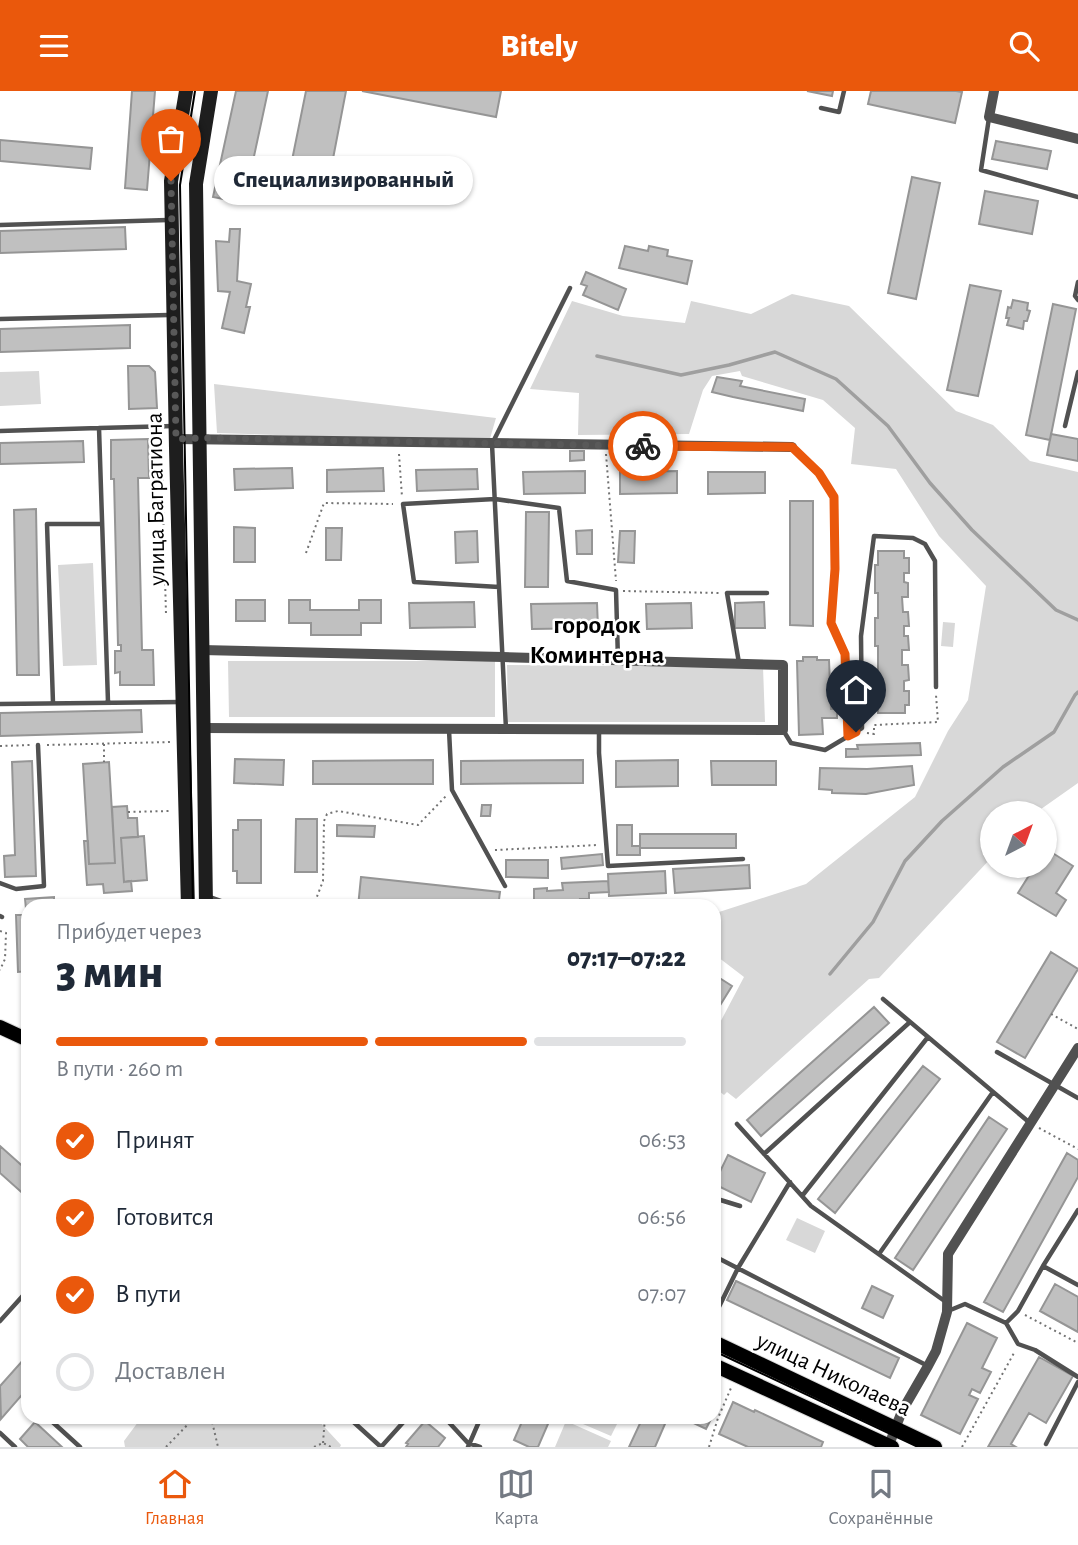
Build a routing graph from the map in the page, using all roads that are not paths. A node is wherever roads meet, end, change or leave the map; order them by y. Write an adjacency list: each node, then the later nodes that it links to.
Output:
1 (186, 91): 9 (main road, улица Багратиона)
2 (211, 91): 21 (main road, улица Багратиона)
3 (844, 91): 5 (lane)
4 (994, 91): 6 (street)
5 (821, 109)
6 (989, 117): 7 (street); 8 (lane)
7 (1078, 139)
8 (1078, 197)
9 (172, 220): 10 (lane); 14 (main road, улица Багратиона)
10 (0, 225)
11 (1078, 282): 13 (lane)
12 (570, 288): 22 (lane)
13 (1078, 300)
14 (174, 314): 15 (lane); 20 (main road, улица Багратиона)
15 (0, 319)
16 (1078, 372): 17 (lane)
17 (1065, 426)
18 (99, 428): 19 (lane); 20 (lane); 25 (lane)
19 (0, 431)
20 (176, 433): 21 (street); 34 (main road, улица Багратиона)
21 (201, 438): 22 (street); 28 (main road, улица Багратиона)
22 (492, 444): 23 (street); 24 (lane)
23 (792, 447): 42 (lane)
24 (495, 499): 26 (lane); 26 (lane); 30 (lane)
25 (102, 524): 33 (lane); 35 (lane)
26 (499, 587): 29 (lane)
27 (767, 593): 31 (lane)
28 (202, 650): 29 (street); 37 (main road, улица Багратиона)
29 (503, 657): 30 (street); 39 (lane)
30 (618, 660): 31 (street)
31 (739, 664): 41 (street)
32 (936, 687): 42 (lane)
33 (108, 702): 34 (lane); 35 (lane)
34 (183, 702): 47 (main road, улица Багратиона)
35 (53, 703): 36 (lane)
36 (0, 704)
37 (204, 728): 38 (street); 48 (main road, улица Багратиона)
38 (449, 729): 39 (street); 46 (lane)
39 (506, 730): 40 (street)
40 (599, 730): 41 (street); 44 (lane)
41 (783, 730): 42 (lane)
42 (848, 736)
43 (38, 745): 45 (lane)
44 (743, 859)
45 (0, 883)
46 (505, 886)
47 (188, 899)
48 (206, 899)
49 (883, 999): 50 (lane)
50 (910, 1022): 53 (lane); 61 (lane)
51 (0, 1027): 52 (main road)
52 (21, 1037)
53 (928, 1037): 57 (lane); 63 (lane)
54 (1078, 1048): 56 (street)
55 (997, 1052): 56 (lane)
56 (1055, 1085): 58 (lane); 59 (street)
57 (993, 1092): 59 (lane); 67 (lane)
58 (1078, 1098)
59 (1031, 1123): 74 (street)
60 (737, 1124): 61 (lane)
61 (764, 1154): 62 (lane)
62 (790, 1182): 63 (lane); 70 (lane)
63 (802, 1196): 67 (lane)
64 (721, 1200): 65 (lane)
65 (740, 1206)
66 (1078, 1210): 69 (lane)
67 (879, 1254): 74 (lane)
68 (721, 1260): 70 (lane)
69 (1043, 1266): 71 (lane); 76 (lane)
70 (738, 1268): 73 (lane); 78 (lane)
71 (1078, 1285)
72 (21, 1298): 75 (lane)
73 (721, 1303)
74 (947, 1307): 76 (lane); 78 (street)
75 (0, 1321)
76 (1006, 1323): 80 (lane)
77 (721, 1345): 86 (main road, улица Николаева)
78 (928, 1366): 86 (street)
79 (721, 1369): 90 (main road, улица Николаева)
80 (1078, 1380): 88 (lane)
81 (55, 1424): 92 (lane)
82 (356, 1424): 93 (lane)
83 (402, 1424): 93 (lane)
84 (450, 1424): 89 (lane)
85 (478, 1424): 89 (lane)
86 (896, 1427): 90 (street); 95 (main road, улица Николаева)
87 (0, 1433): 91 (lane)
88 (1046, 1444)
89 (468, 1445): 94 (lane)
90 (890, 1446)
91 (15, 1447)
92 (80, 1447)
93 (381, 1447)
94 (480, 1447)
95 (935, 1447)

